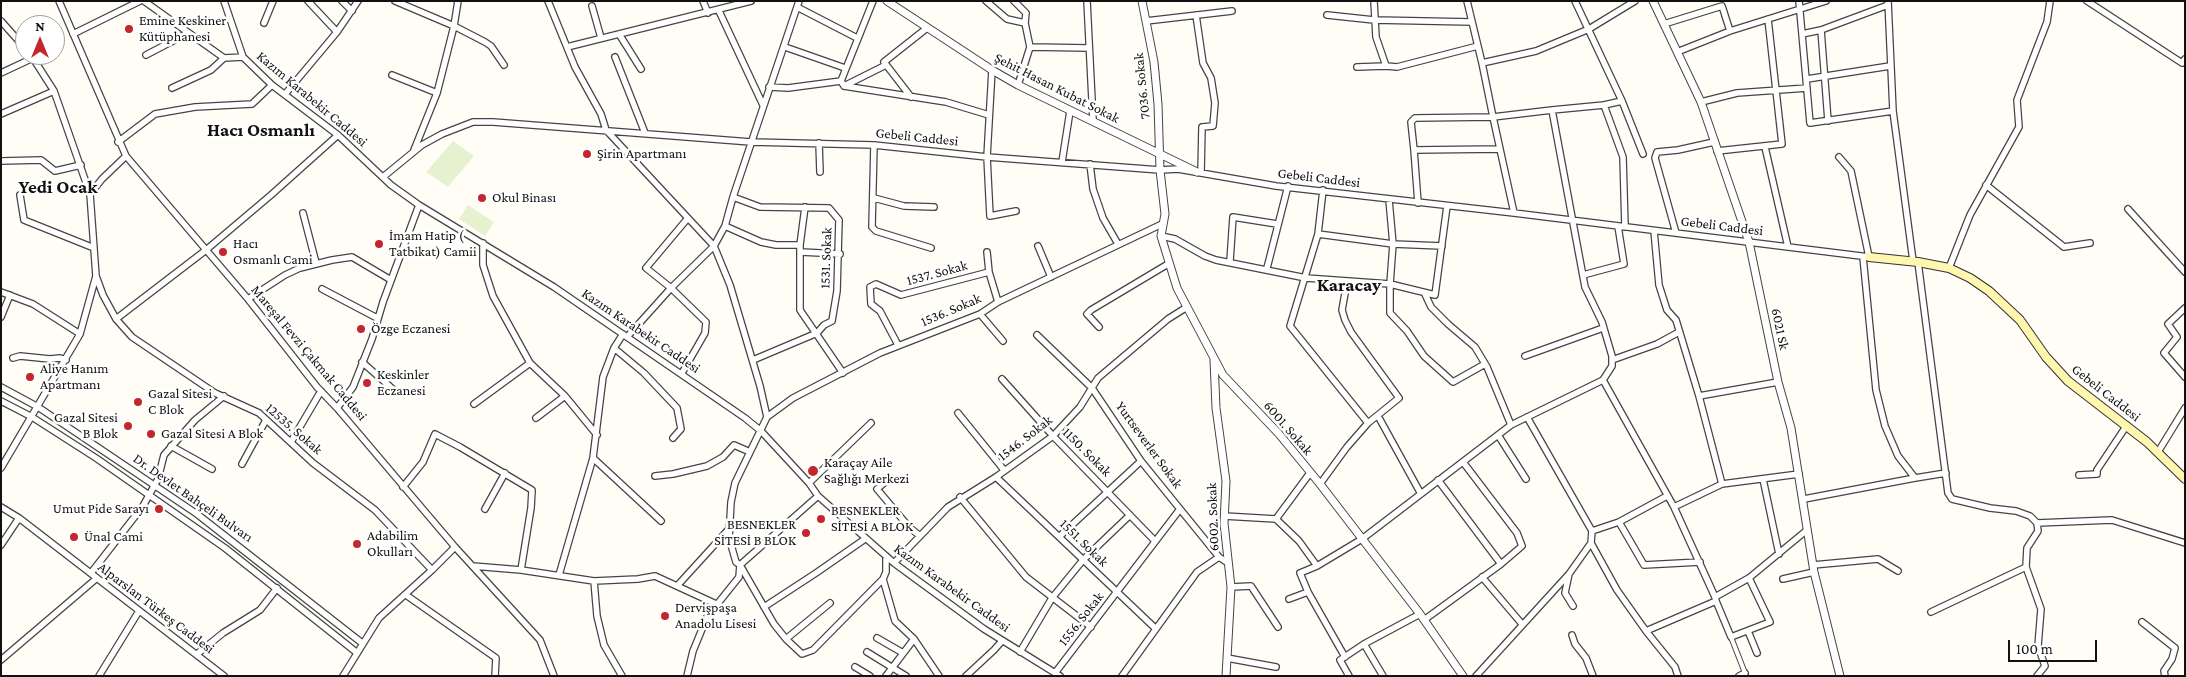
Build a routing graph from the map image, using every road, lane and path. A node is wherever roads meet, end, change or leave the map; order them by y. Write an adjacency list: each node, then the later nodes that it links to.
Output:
1 (59, 1): 56 (street, Mareşal Fevzi Çakmak Caddesi)
2 (140, 1): 31 (street)
3 (144, 1): 55 (street)
4 (224, 1): 69 (street, Kazım Karabekir Caddesi)
5 (273, 1): 46 (street)
6 (308, 1): 54 (street)
7 (342, 1): 35 (street)
8 (358, 1): 35 (street)
9 (395, 1): 49 (street)
10 (458, 1): 49 (street)
11 (548, 1): 65 (street)
12 (703, 1): 38 (street)
13 (751, 1): 29 (street)
14 (873, 1): 61 (street)
15 (986, 1): 47 (street)
16 (1014, 1): 47 (street)
17 (1087, 1): 66 (street)
18 (1142, 1): 44 (street, 7036. Sokak)
19 (1374, 1): 42 (street)
20 (1468, 1): 45 (street)
21 (1575, 1): 51 (street)
22 (1635, 1): 51 (street)
23 (1653, 1): 48 (street, 6021 Sk)
24 (1798, 1): 34 (street)
25 (1826, 1): 34 (street)
26 (2050, 1): 137 (street)
27 (2087, 1): 72 (street)
28 (889, 2): 50 (street, Şehit Hasan Kubat Sokak)
29 (742, 3): 36 (street)
30 (1888, 3): 52 (street); 79 (street)
31 (128, 4): 56 (street)
32 (798, 4): 61 (street); 62 (street)
33 (592, 6): 60 (street)
34 (1799, 9): 41 (street); 58 (street)
35 (352, 10): 54 (street)
36 (719, 10): 38 (street); 102 (street)
37 (1232, 11): 39 (street)
38 (708, 13): 57 (street)
39 (1196, 15): 44 (street); 135 (street)
40 (1327, 15): 42 (street)
41 (1768, 18): 53 (street); 94 (street)
42 (1374, 20): 45 (street); 78 (street)
43 (1, 21): 59 (street)
44 (1146, 21): 124 (street, 7036. Sokak)
45 (1472, 22): 64 (street)
46 (264, 23)
47 (1025, 23): 63 (street)
48 (1664, 24): 53 (street); 67 (street, 6021 Sk)
49 (454, 26): 77 (street); 97 (street)
50 (927, 28): 73 (street); 83 (street, Şehit Hasan Kubat Sokak)
51 (1590, 29): 74 (street); 99 (street)
52 (1821, 30): 58 (street); 86 (street)
53 (1730, 31): 67 (street)
54 (337, 32): 96 (street)
55 (188, 33): 68 (street); 71 (street)
56 (73, 34): 114 (street, Mareşal Fevzi Çakmak Caddesi)
57 (619, 34): 60 (street); 82 (street)
58 (1802, 34): 87 (street)
59 (15, 37)
60 (601, 38): 65 (street)
61 (857, 38): 81 (street)
62 (785, 46): 81 (street); 91 (street)
63 (1030, 46): 66 (street); 90 (street)
64 (1478, 46): 74 (street); 78 (street)
65 (567, 47): 111 (street)
66 (1088, 48): 109 (street)
67 (1678, 52): 100 (street, 6021 Sk)
68 (146, 54)
69 (242, 57): 71 (street); 89 (street, Kazım Karabekir Caddesi)
70 (615, 57): 112 (street)
71 (224, 58): 92 (street)
72 (2185, 59)
73 (885, 63): 88 (street); 98 (street)
74 (1482, 63): 108 (street)
75 (16, 65): 84 (street)
76 (37, 65): 95 (street)
77 (504, 65)
78 (1386, 66): 80 (street)
79 (1890, 66): 86 (street); 105 (street)
80 (1358, 67)
81 (845, 68): 88 (street)
82 (641, 69)
83 (992, 70): 90 (street, Şehit Hasan Kubat Sokak); 107 (street)
84 (1, 73)
85 (392, 75): 97 (street)
86 (1826, 77): 87 (street); 110 (street)
87 (1807, 79): 93 (street)
88 (843, 84): 91 (street); 98 (street)
89 (272, 85): 96 (street, Kazım Karabekir Caddesi); 114 (street)
90 (1018, 85): 104 (street, Şehit Hasan Kubat Sokak)
91 (769, 86): 102 (street)
92 (172, 88)
93 (1807, 88): 94 (street); 110 (street)
94 (1776, 90): 100 (street); 119 (street)
95 (54, 91): 106 (street); 132 (street)
96 (286, 93): 113 (street, Kazım Karabekir Caddesi)
97 (437, 93): 123 (street)
98 (911, 97): 107 (street)
99 (1622, 100): 101 (street); 125 (street)
100 (1701, 102): 116 (street, 6021 Sk)
101 (1604, 104): 103 (street); 159 (street)
102 (764, 105): 115 (street)
103 (1552, 110): 108 (street); 155 (street)
104 (1070, 111): 109 (street, Şehit Hasan Kubat Sokak); 130 (street)
105 (1893, 111): 110 (street); 181 (street)
106 (1, 114)
107 (989, 115): 127 (street)
108 (1493, 116): 120 (street); 121 (street)
109 (1093, 120): 124 (street, Şehit Hasan Kubat Sokak)
110 (1828, 121)
111 (606, 130): 112 (street, Gebeli Caddesi); 123 (street, Gebeli Caddesi); 154 (street)
112 (645, 133): 115 (street, Gebeli Caddesi)
113 (338, 135): 136 (street, Kazım Karabekir Caddesi); 176 (street)
114 (118, 142): 126 (street, Mareşal Fevzi Çakmak Caddesi)
115 (751, 142): 117 (street, Gebeli Caddesi); 142 (street)
116 (1714, 142): 122 (street, 6021 Sk); 161 (street)
117 (819, 143): 118 (street, Gebeli Caddesi); 134 (street)
118 (874, 145): 127 (street, Gebeli Caddesi); 143 (street)
119 (1765, 147): 122 (street); 172 (street)
120 (1500, 149): 121 (street); 153 (street)
121 (1414, 150): 145 (street)
122 (1717, 151): 164 (street, 6021 Sk)
123 (413, 152): 136 (street, Gebeli Caddesi)
124 (1159, 154): 133 (street, 7036. Sokak); 135 (street, Şehit Hasan Kubat Sokak)
125 (1643, 154)
126 (126, 156): 141 (street); 176 (street, Mareşal Fevzi Çakmak Caddesi)
127 (987, 157): 130 (street, Gebeli Caddesi); 151 (street)
128 (1839, 157): 179 (street)
129 (1, 162): 132 (street)
130 (1062, 162): 131 (street, Gebeli Caddesi)
131 (1090, 164): 133 (street, Gebeli Caddesi); 167 (street)
132 (81, 165): 141 (street)
133 (1160, 170): 135 (street, Gebeli Caddesi); 156 (street, 6001. Sokak)
134 (820, 172)
135 (1199, 172): 138 (street, Gebeli Caddesi)
136 (383, 177): 146 (street, Kazım Karabekir Caddesi)
137 (1986, 185): 166 (street); 185 (street)
138 (1288, 186): 139 (street, Gebeli Caddesi); 157 (street)
139 (1323, 190): 144 (street, Gebeli Caddesi); 162 (street)
140 (20, 194): 173 (street)
141 (90, 194): 173 (street)
142 (733, 197): 148 (street, 1531. Sokak); 158 (street)
143 (874, 198): 149 (street); 175 (street)
144 (1389, 200): 145 (street, Gebeli Caddesi); 168 (street)
145 (1418, 203): 147 (street, Gebeli Caddesi)
146 (419, 205): 165 (street, Kazım Karabekir Caddesi); 192 (street)
147 (1447, 206): 153 (street, Gebeli Caddesi); 171 (street)
148 (805, 207): 174 (street); 178 (street, 1531. Sokak)
149 (934, 207)
150 (2128, 209): 187 (street)
151 (1016, 211)
152 (302, 213): 182 (street)
153 (1514, 213): 155 (street, Gebeli Caddesi)
154 (688, 218): 169 (street); 195 (street)
155 (1572, 220): 159 (street, Gebeli Caddesi); 188 (street)
156 (1162, 224): 163 (street, 6001. Sokak); 167 (street, 1536. Sokak)
157 (1277, 224): 180 (street); 184 (street)
158 (725, 226): 169 (street); 174 (street)
159 (1622, 226): 160 (street, Gebeli Caddesi); 188 (street)
160 (1654, 231): 161 (street, Gebeli Caddesi); 210 (street)
161 (1676, 233): 164 (street, Gebeli Caddesi)
162 (1318, 234): 168 (street); 191 (street)
163 (1161, 236): 180 (street); 183 (street, 6001. Sokak)
164 (1749, 242): 172 (street, Gebeli Caddesi); 232 (street, 6021 Sk)
165 (483, 243): 214 (street, Kazım Karabekir Caddesi); 225 (street)
166 (2090, 243)
167 (1118, 244): 190 (street, 1536. Sokak)
168 (1393, 244): 171 (street); 194 (street)
169 (714, 246): 195 (street); 222 (street)
170 (1038, 246): 190 (street)
171 (1442, 246): 198 (street)
172 (1788, 247): 179 (street, Gebeli Caddesi)
173 (94, 248): 189 (street)
174 (801, 248): 178 (street); 211 (street)
175 (931, 248)
176 (206, 250): 200 (street, Mareşal Fevzi Çakmak Caddesi); 207 (street)
177 (987, 252): 186 (street)
178 (840, 254): 211 (street, 1531. Sokak)
179 (1866, 257): 181 (main road, Gebeli Caddesi); 280 (street)
180 (1230, 261): 184 (street)
181 (1916, 261): 185 (main road, Gebeli Caddesi); 273 (street)
182 (316, 263): 192 (street); 200 (street)
183 (1168, 264): 202 (street, 6001. Sokak); 208 (street)
184 (1267, 268): 191 (street)
185 (1948, 268): 255 (main road, Gebeli Caddesi)
186 (989, 272): 201 (street, 1537. Sokak); 216 (street, 1537. Sokak)
187 (2185, 272)
188 (1582, 275): 209 (street)
189 (96, 276): 207 (street, 12535. Sokak); 212 (street)
190 (1051, 277): 201 (street, 1536. Sokak)
191 (1306, 278): 193 (street); 253 (street)
192 (391, 280): 206 (street)
193 (1346, 282): 194 (street); 246 (street)
194 (1390, 284): 198 (street); 226 (street)
195 (672, 288): 214 (street); 227 (street)
196 (322, 289): 206 (street)
197 (1, 292): 199 (street)
198 (1425, 294): 226 (street)
199 (10, 295): 205 (street); 212 (street)
200 (248, 299): 235 (street, Mareşal Fevzi Çakmak Caddesi)
201 (998, 302): 204 (street, 1536. Sokak)
202 (1187, 307): 219 (street, 6001. Sokak); 234 (street, 1546. Sokak)
203 (2185, 308): 229 (street)
204 (980, 314): 215 (street); 216 (street, 1536. Sokak)
205 (1, 316)
206 (377, 318): 224 (street)
207 (116, 319): 237 (street, 12535. Sokak)
208 (1099, 327)
209 (1603, 328): 218 (street); 223 (street)
210 (1679, 332): 223 (street); 239 (street)
211 (817, 333): 222 (street, 1531. Sokak); 228 (street)
212 (80, 334): 221 (street)
213 (1037, 335): 234 (street, Yurtseverler Sokak)
214 (625, 336): 217 (street); 227 (street, Kazım Karabekir Caddesi)
215 (1003, 341)
216 (898, 345): 228 (street, 1536. Sokak)
217 (614, 348): 257 (street); 260 (street)
218 (1525, 356)
219 (1214, 357): 272 (street, 6001. Sokak); 302 (street, 6002. Sokak)
220 (13, 358): 221 (street)
221 (66, 360): 242 (street)
222 (753, 360): 248 (street)
223 (1612, 360): 231 (street)
224 (362, 362): 236 (street); 243 (street)
225 (530, 363): 238 (street); 241 (street)
226 (1485, 364): 254 (street)
227 (682, 373): 256 (street, Kazım Karabekir Caddesi)
228 (843, 373): 248 (street, 1536. Sokak)
229 (2185, 377)
230 (1002, 379): 259 (street, 1150. Sokak)
231 (1603, 380): 249 (street); 294 (street)
232 (1778, 382): 239 (street); 275 (street, 6021 Sk)
233 (1, 387): 242 (street, Dr. Devlet Bahçeli Bulvarı)
234 (1092, 388): 259 (street, 1546. Sokak); 266 (street, Yurtseverler Sokak)
235 (321, 391): 243 (street, Mareşal Fevzi Çakmak Caddesi); 261 (street)
236 (395, 391)
237 (224, 396): 251 (street, 12535. Sokak); 262 (street)
238 (565, 396): 250 (street); 257 (street)
239 (1699, 396): 287 (street)
240 (1, 401): 247 (street, Dr. Devlet Bahçeli Bulvarı)
241 (474, 404)
242 (38, 406): 247 (street); 288 (street, Dr. Devlet Bahçeli Bulvarı)
243 (337, 408): 289 (street, Mareşal Fevzi Çakmak Caddesi)
244 (2185, 408): 264 (street)
245 (958, 413): 271 (street)
246 (1378, 416): 253 (street); 291 (street)
247 (32, 417): 269 (street); 292 (street, Dr. Devlet Bahçeli Bulvarı)
248 (767, 417): 256 (street)
249 (1527, 417): 254 (street); 310 (street)
250 (536, 418)
251 (266, 420): 261 (street, 12535. Sokak); 268 (street)
252 (870, 423): 285 (street)
253 (1368, 423): 286 (street)
254 (1511, 425): 258 (street)
255 (2126, 425): 264 (main road, Gebeli Caddesi); 276 (street)
256 (761, 431): 263 (street); 285 (street, Kazım Karabekir Caddesi)
257 (597, 435): 265 (street)
258 (1498, 435): 267 (street); 281 (street)
259 (1053, 436): 271 (street, 1546. Sokak); 290 (street, 1150. Sokak)
260 (673, 438)
261 (290, 442): 333 (street, 12535. Sokak)
262 (171, 446): 270 (street); 288 (street)
263 (750, 452): 277 (street); 308 (street)
264 (2158, 452): 283 (main road, Gebeli Caddesi)
265 (593, 458): 305 (street); 338 (street)
266 (1141, 461): 290 (street); 300 (street, Yurtseverler Sokak)
267 (1463, 462): 284 (street); 327 (street)
268 (242, 464)
269 (1, 468)
270 (212, 468)
271 (1004, 470): 278 (street, 1546. Sokak)
272 (1310, 473): 286 (street, 6001. Sokak); 304 (street)
273 (1946, 473): 280 (street); 307 (street)
274 (504, 474): 289 (street); 299 (street); 334 (street)
275 (1799, 474): 282 (street); 296 (street, 6021 Sk)
276 (2079, 475)
277 (655, 476)
278 (996, 477): 295 (street, 1546. Sokak); 312 (street, 1551. Sokak)
279 (890, 478): 311 (street)
280 (1915, 478): 296 (street)
281 (1526, 479)
282 (1763, 479): 287 (street); 320 (street)
283 (2185, 479)
284 (1438, 480): 291 (street); 327 (street)
285 (809, 483): 293 (street, Kazım Karabekir Caddesi)
286 (1320, 484): 314 (street, 6001. Sokak)
287 (1722, 484): 298 (street)
288 (154, 486): 292 (street); 374 (street, Dr. Devlet Bahçeli Bulvarı)
289 (404, 487): 319 (street, Mareşal Fevzi Çakmak Caddesi)
290 (1109, 491): 301 (street, 1150. Sokak); 312 (street)
291 (1421, 494): 314 (street)
292 (149, 495): 336 (street); 347 (street, Dr. Devlet Bahçeli Bulvarı)
293 (818, 496): 313 (street, Kazım Karabekir Caddesi); 328 (street)
294 (1667, 496): 298 (street); 306 (street)
295 (960, 497): 311 (street, 1546. Sokak); 351 (street)
296 (1804, 499): 309 (street, 6021 Sk)
297 (1, 507): 303 (street, Alparslan Türkeş Caddesi)
298 (1674, 507): 324 (street)
299 (485, 509)
300 (1180, 509): 315 (street, 1556. Sokak); 322 (street, Yurtseverler Sokak)
301 (1130, 515): 315 (street, 1150. Sokak); 323 (street)
302 (1224, 516): 304 (street); 326 (street, 6002. Sokak)
303 (19, 518): 318 (street); 336 (street, Alparslan Türkeş Caddesi)
304 (1276, 519): 330 (street)
305 (660, 521)
306 (1619, 522): 310 (street); 324 (street)
307 (2037, 523): 317 (street); 331 (street)
308 (728, 530): 328 (street); 345 (street)
309 (1807, 530): 320 (street); 332 (street, 6021 Sk)
310 (1592, 531): 316 (street)
311 (920, 536): 325 (street, 1546. Sokak)
312 (1060, 536): 323 (street, 1551. Sokak)
313 (865, 539): 321 (street, Kazım Karabekir Caddesi); 357 (street)
314 (1362, 539): 330 (street); 360 (street, 6001. Sokak)
315 (1155, 541): 349 (street, 1556. Sokak)
316 (1591, 543): 337 (street); 366 (street)
317 (2185, 543)
318 (1, 544)
319 (455, 547): 329 (street, Mareşal Fevzi Çakmak Caddesi); 333 (street)
320 (1779, 554): 341 (street)
321 (886, 556): 325 (street, Kazım Karabekir Caddesi); 342 (street)
322 (1218, 557): 326 (street); 365 (street)
323 (1083, 560): 349 (street, 1551. Sokak); 351 (street)
324 (1700, 562): 352 (street)
325 (894, 563): 373 (street, Kazım Karabekir Caddesi)
326 (1228, 563): 346 (street, 6002. Sokak)
327 (1500, 564): 339 (street)
328 (740, 565): 355 (street); 357 (street)
329 (473, 566): 334 (street); 394 (street, Mareşal Fevzi Çakmak Caddesi)
330 (1317, 566): 348 (street)
331 (2026, 567): 359 (street); 411 (street)
332 (1814, 569): 335 (street); 343 (street); 410 (street, 6021 Sk)
333 (432, 570): 350 (street)
334 (521, 570): 338 (street)
335 (1898, 571)
336 (91, 573): 340 (street, Alparslan Türkeş Caddesi)
337 (1569, 574): 356 (street); 362 (street)
338 (559, 575): 344 (street)
339 (1482, 577): 360 (street); 362 (street)
340 (97, 578): 358 (street, Alparslan Türkeş Caddesi); 384 (street)
341 (1749, 578): 352 (street); 367 (street)
342 (883, 579): 369 (street); 372 (street)
343 (1783, 579)
344 (594, 581): 345 (street); 395 (street)
345 (677, 586): 355 (street)
346 (1231, 587): 364 (street); 383 (street, 6002. Sokak)
347 (277, 588): 376 (street, Dr. Devlet Bahçeli Bulvarı); 381 (street)
348 (1308, 592): 353 (street); 382 (street)
349 (1117, 593): 363 (street, 1556. Sokak); 365 (street, 1551. Sokak)
350 (406, 595): 374 (street); 393 (street)
351 (1052, 598): 363 (street); 378 (street)
352 (1716, 599): 366 (street); 370 (street)
353 (1289, 600)
354 (830, 602): 369 (street)
355 (716, 604): 396 (street)
356 (1573, 606)
357 (764, 607): 369 (street)
358 (139, 611): 381 (street, Alparslan Türkeş Caddesi); 390 (street)
359 (1931, 612)
360 (1422, 617): 375 (street); 406 (street, 6001. Sokak)
361 (2142, 622): 412 (street)
362 (1522, 624): 407 (street)
363 (1091, 627): 388 (street, 1556. Sokak)
364 (1278, 627)
365 (1154, 628): 402 (street)
366 (1646, 631): 409 (street)
367 (1748, 631): 370 (street); 380 (street)
368 (1572, 635): 408 (street)
369 (788, 637)
370 (1731, 637): 389 (street)
371 (878, 638): 379 (street)
372 (914, 639): 379 (street); 400 (street)
373 (1002, 641): 378 (street, Kazım Karabekir Caddesi); 401 (street)
374 (362, 643): 376 (street)
375 (1364, 644): 382 (street); 405 (street)
376 (356, 652): 392 (street)
377 (867, 652): 386 (street)
378 (1020, 652): 388 (street, Kazım Karabekir Caddesi)
379 (903, 653): 386 (street)
380 (1757, 653)
381 (197, 654): 391 (street, Alparslan Türkeş Caddesi)
382 (1345, 657): 404 (street)
383 (1227, 658): 387 (street); 403 (street, 6002. Sokak)
384 (1, 660)
385 (855, 667): 397 (street)
386 (892, 667): 398 (street); 399 (street)
387 (1276, 667)
388 (1057, 674)
389 (1742, 674)
390 (98, 676)
391 (224, 676)
392 (343, 676)
393 (494, 676)
394 (554, 676)
395 (622, 676)
396 (688, 676)
397 (870, 676)
398 (886, 676)
399 (906, 676)
400 (940, 676)
401 (966, 676)
402 (1122, 676)
403 (1226, 676)
404 (1349, 676)
405 (1383, 676)
406 (1463, 676)
407 (1476, 676)
408 (1593, 676)
409 (1678, 676)
410 (1840, 676)
411 (2037, 676)
412 (2165, 676)

